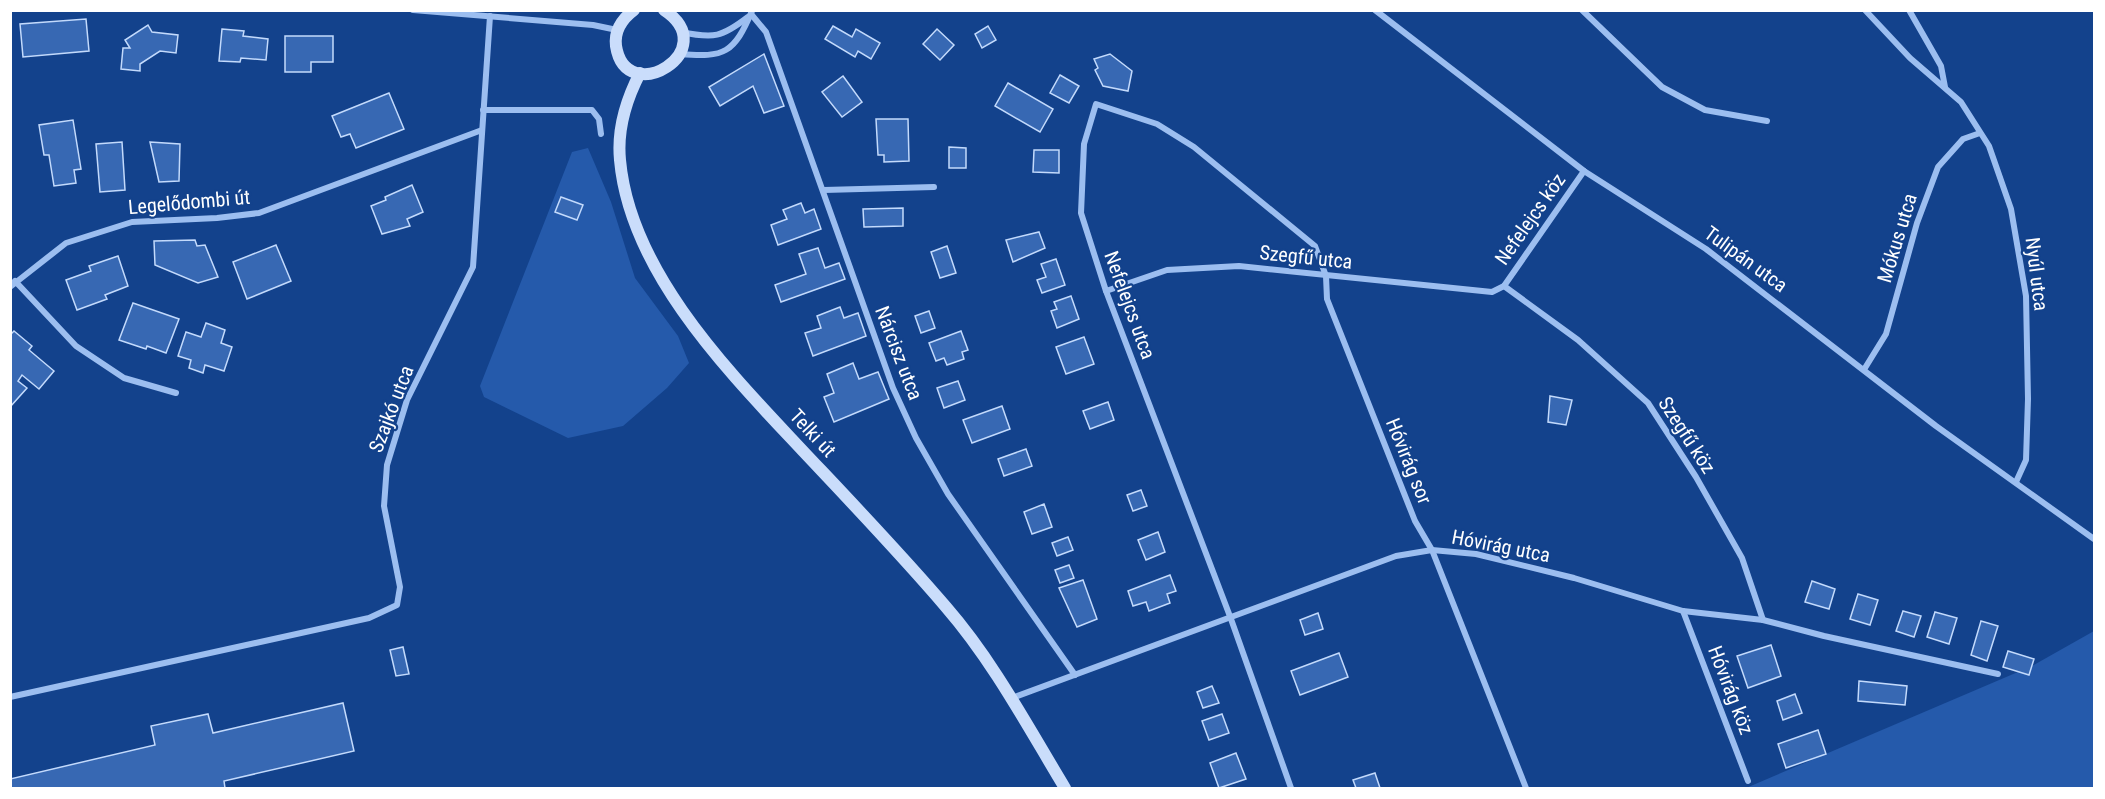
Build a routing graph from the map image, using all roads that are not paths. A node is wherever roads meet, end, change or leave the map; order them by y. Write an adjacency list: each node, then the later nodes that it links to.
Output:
1 (413, 10): 9 (street)
2 (634, 10): 10 (main road)
3 (664, 10): 11 (main road)
4 (1375, 10): 20 (street, Tulipán utca)
5 (1582, 10): 16 (street)
6 (1865, 10): 14 (street, Nyúl utca)
7 (1909, 10): 14 (street, Nyúl utca)
8 (752, 12): 11 (street); 12 (street); 22 (street, Nárcisz utca)
9 (490, 16): 10 (street); 15 (street, Szajkó utca)
10 (617, 30): 13 (main road)
11 (681, 32): 12 (main road)
12 (680, 54): 13 (main road)
13 (640, 73): 39 (main road, Telki út)
14 (1945, 87): 18 (street, Nyúl utca)
15 (483, 110): 17 (street, Szajkó utca); 19 (street)
16 (1767, 121)
17 (482, 130): 24 (street, Legelődombi út); 38 (street, Szajkó utca)
18 (1980, 133): 28 (street, Mókus utca); 30 (street, Nyúl utca)
19 (601, 134)
20 (1584, 171): 25 (street, Nefelejcs köz); 28 (street, Tulipán utca)
21 (934, 187): 22 (street)
22 (824, 190): 37 (street, Nárcisz utca)
23 (1326, 276): 25 (street, Szegfű utca); 27 (street, Szegfű utca); 27 (street, Nefelejcs utca); 32 (street, Hóvirág sor)
24 (15, 281): 26 (street, Legelődombi út); 29 (street)
25 (1504, 286): 35 (street, Szegfű köz)
26 (10, 287)
27 (1106, 291): 34 (street, Nefelejcs utca)
28 (1865, 368): 30 (street, Tulipán utca)
29 (176, 393)
30 (2016, 482): 31 (street, Tulipán utca)
31 (2094, 540)
32 (1432, 550): 33 (street, Hóvirág utca); 34 (street, Hóvirág utca); 43 (street, Hóvirág sor)
33 (1683, 611): 35 (street, Hóvirág utca); 40 (street, Hóvirág köz)
34 (1231, 619): 37 (street, Hóvirág utca); 42 (street, Nefelejcs utca)
35 (1763, 620): 36 (street, Hóvirág utca)
36 (1998, 674)
37 (1075, 675): 39 (street, Hóvirág utca)
38 (10, 697)
39 (1011, 698): 41 (main road, Telki út)
40 (1748, 781)
41 (1065, 789)
42 (1291, 789)
43 (1526, 789)

